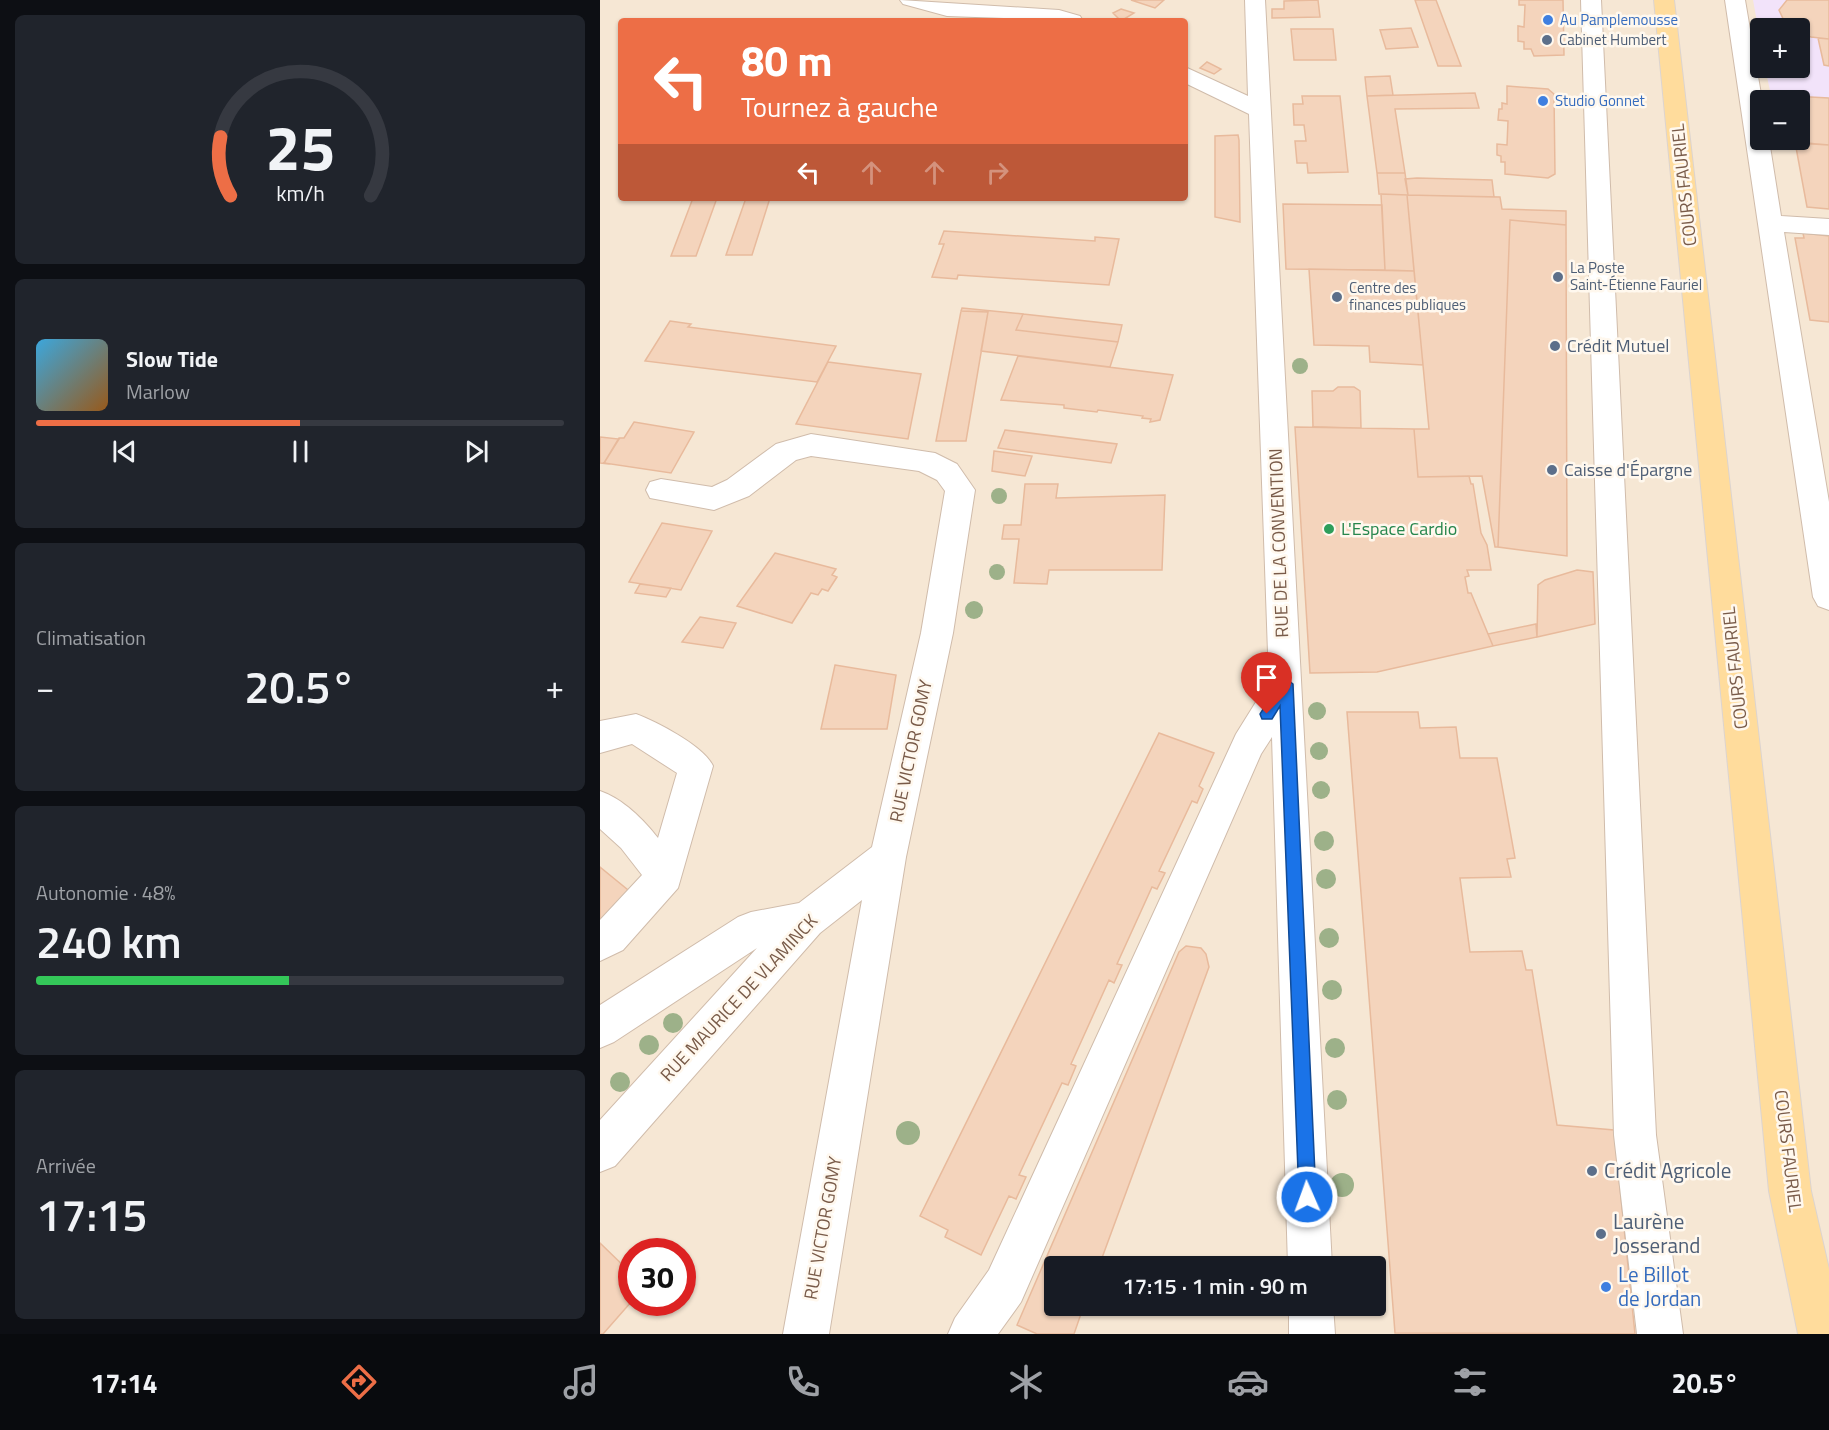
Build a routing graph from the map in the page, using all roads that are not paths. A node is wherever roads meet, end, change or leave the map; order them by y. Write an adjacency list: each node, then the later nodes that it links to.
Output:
1 (910, 0): 6 (street)
2 (1255, 0): 8 (street, RUE DE LA CONVENTION)
3 (1591, 0): 27 (street)
4 (1664, 0): 28 (main road, COURS FAURIEL)
5 (1735, 0): 9 (street)
6 (1064, 18)
7 (1188, 75): 8 (street)
8 (1260, 111): 13 (street, RUE DE LA CONVENTION)
9 (1772, 223): 10 (street); 12 (street)
10 (1829, 227)
11 (661, 490): 16 (street, RUE VICTOR GOMY)
12 (1829, 597)
13 (1286, 684): 22 (street, RUE DE LA CONVENTION); 25 (street)
14 (600, 738): 17 (street)
15 (600, 807): 17 (street)
16 (888, 858): 18 (street, RUE MAURICE DE VLAMINCK); 24 (street, RUE VICTOR GOMY)
17 (665, 876): 19 (street)
18 (807, 920): 20 (street); 21 (street, RUE MAURICE DE VLAMINCK)
19 (600, 943)
20 (600, 1028)
21 (600, 1150)
22 (1310, 1256)
23 (1311, 1316): 26 (street)
24 (806, 1334)
25 (971, 1334)
26 (1312, 1334)
27 (1660, 1334)
28 (1821, 1334)

